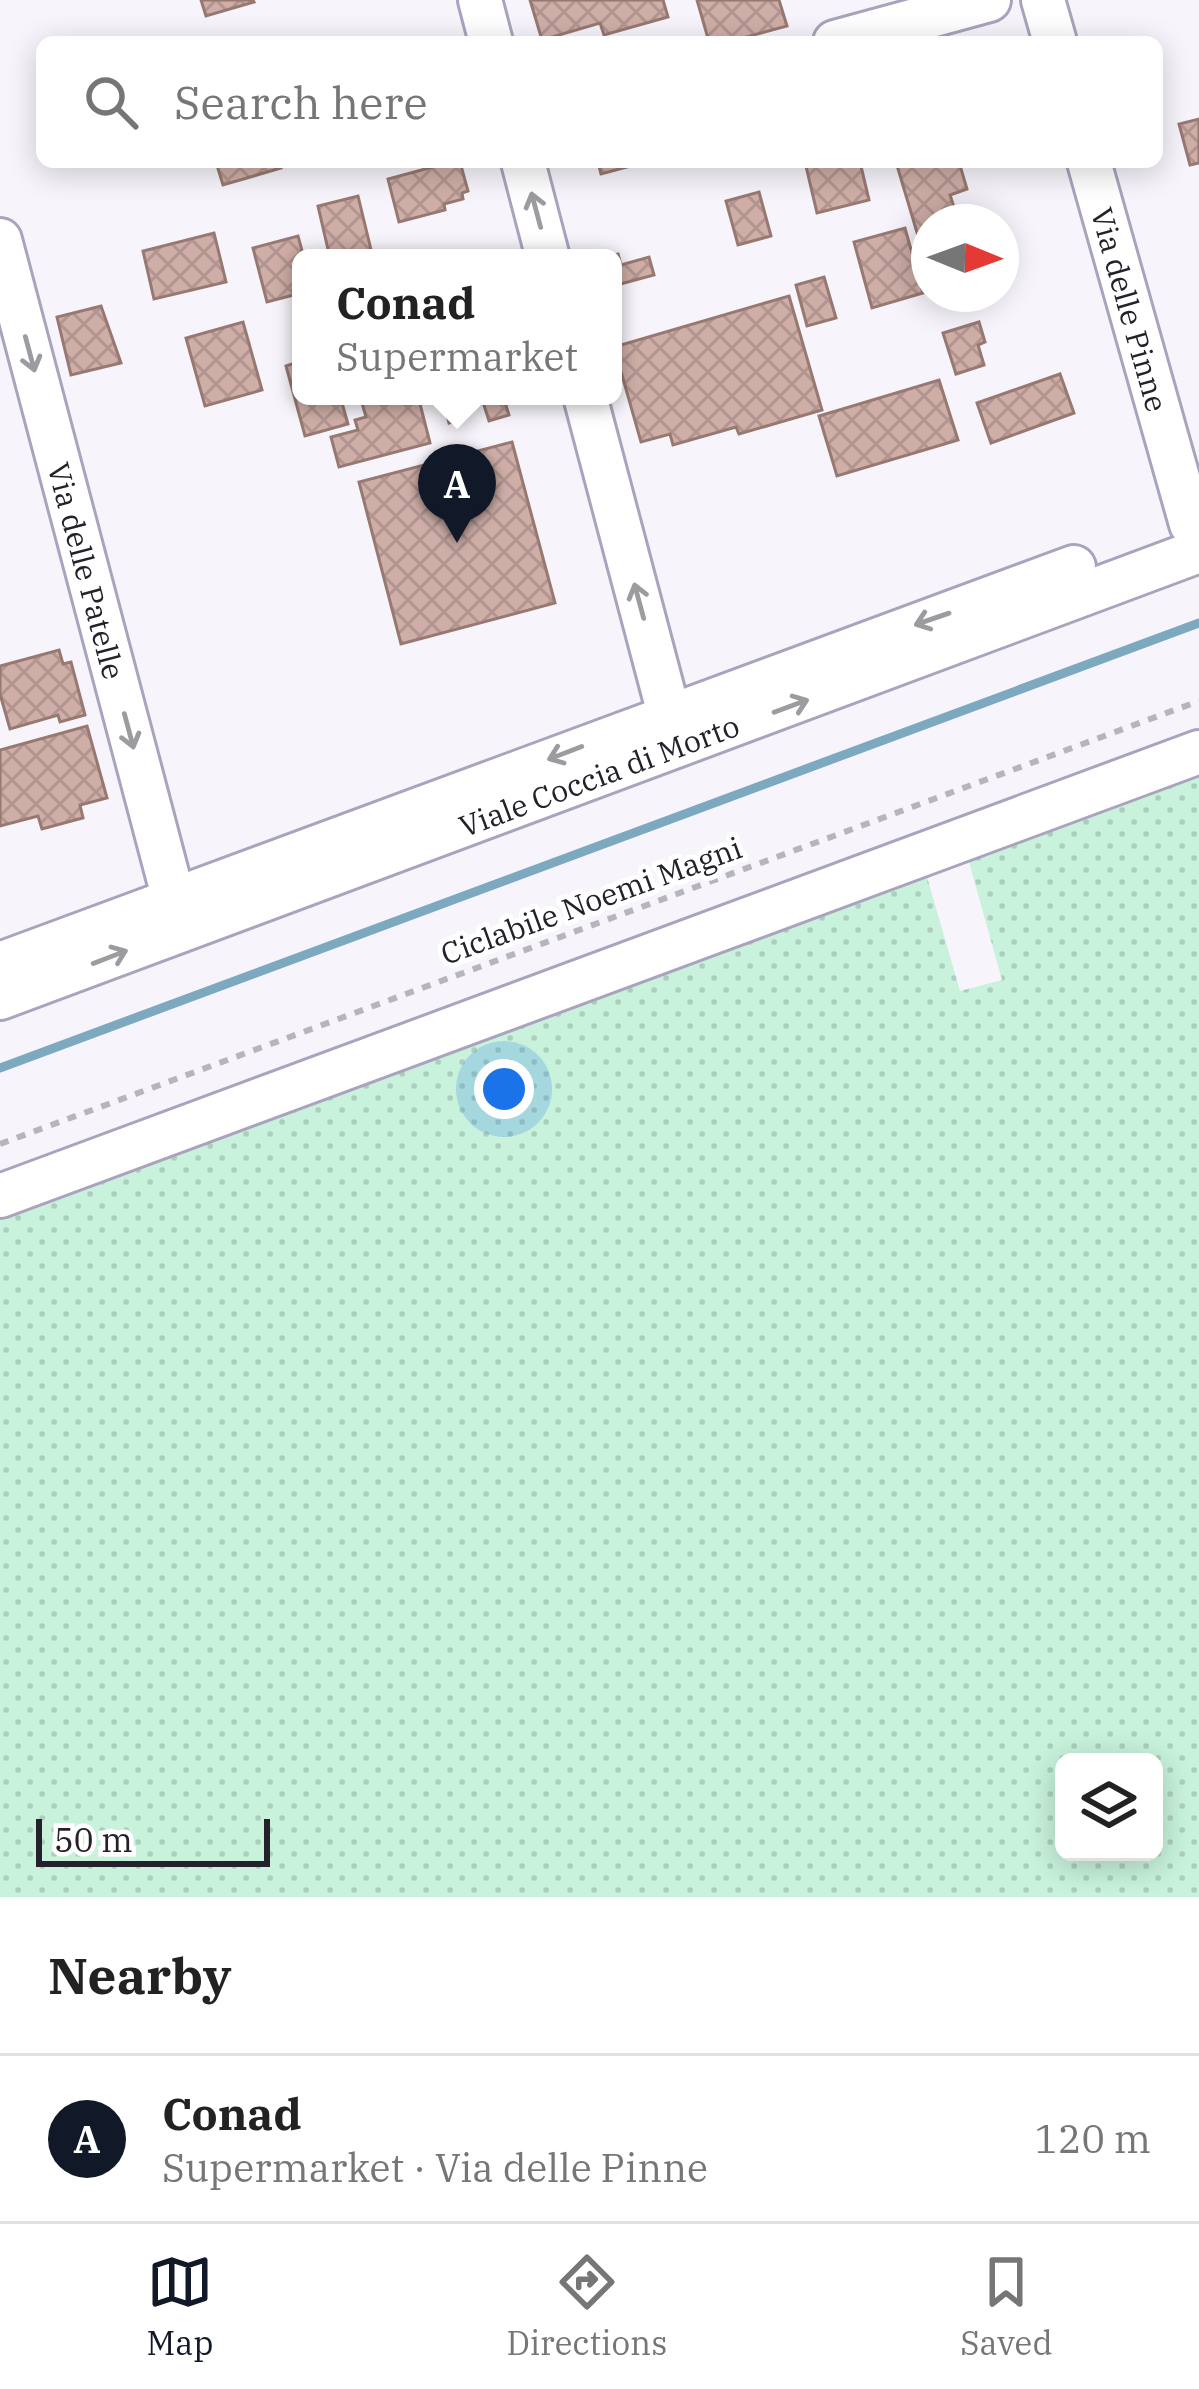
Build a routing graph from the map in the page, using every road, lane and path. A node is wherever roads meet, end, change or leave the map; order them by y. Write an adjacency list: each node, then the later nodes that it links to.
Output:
1 (480, 0): 4 (street)
2 (989, 0): 5 (street)
3 (1043, 0): 6 (street)
4 (489, 36)
5 (858, 36)
6 (1053, 36)
7 (525, 168): 10 (street, one-way to 7)
8 (1091, 168): 12 (street, Via delle Pinne)
9 (0, 240): 16 (street, Via delle Patelle, one-way to 16)
10 (546, 249)
11 (587, 405): 14 (street, one-way to 11)
12 (1196, 532): 14 (street, Viale Coccia di Morto, one-way to 14); 18 (street, Viale Coccia di Morto, one-way to 12)
13 (1199, 701): 19 (path, Ciclabile Noemi Magni)
14 (669, 714): 16 (street, Viale Coccia di Morto, one-way to 16)
15 (1199, 752): 20 (street)
16 (174, 901): 17 (street, Viale Coccia di Morto)
17 (0, 964)
18 (0, 998)
19 (0, 1144)
20 (0, 1196)

